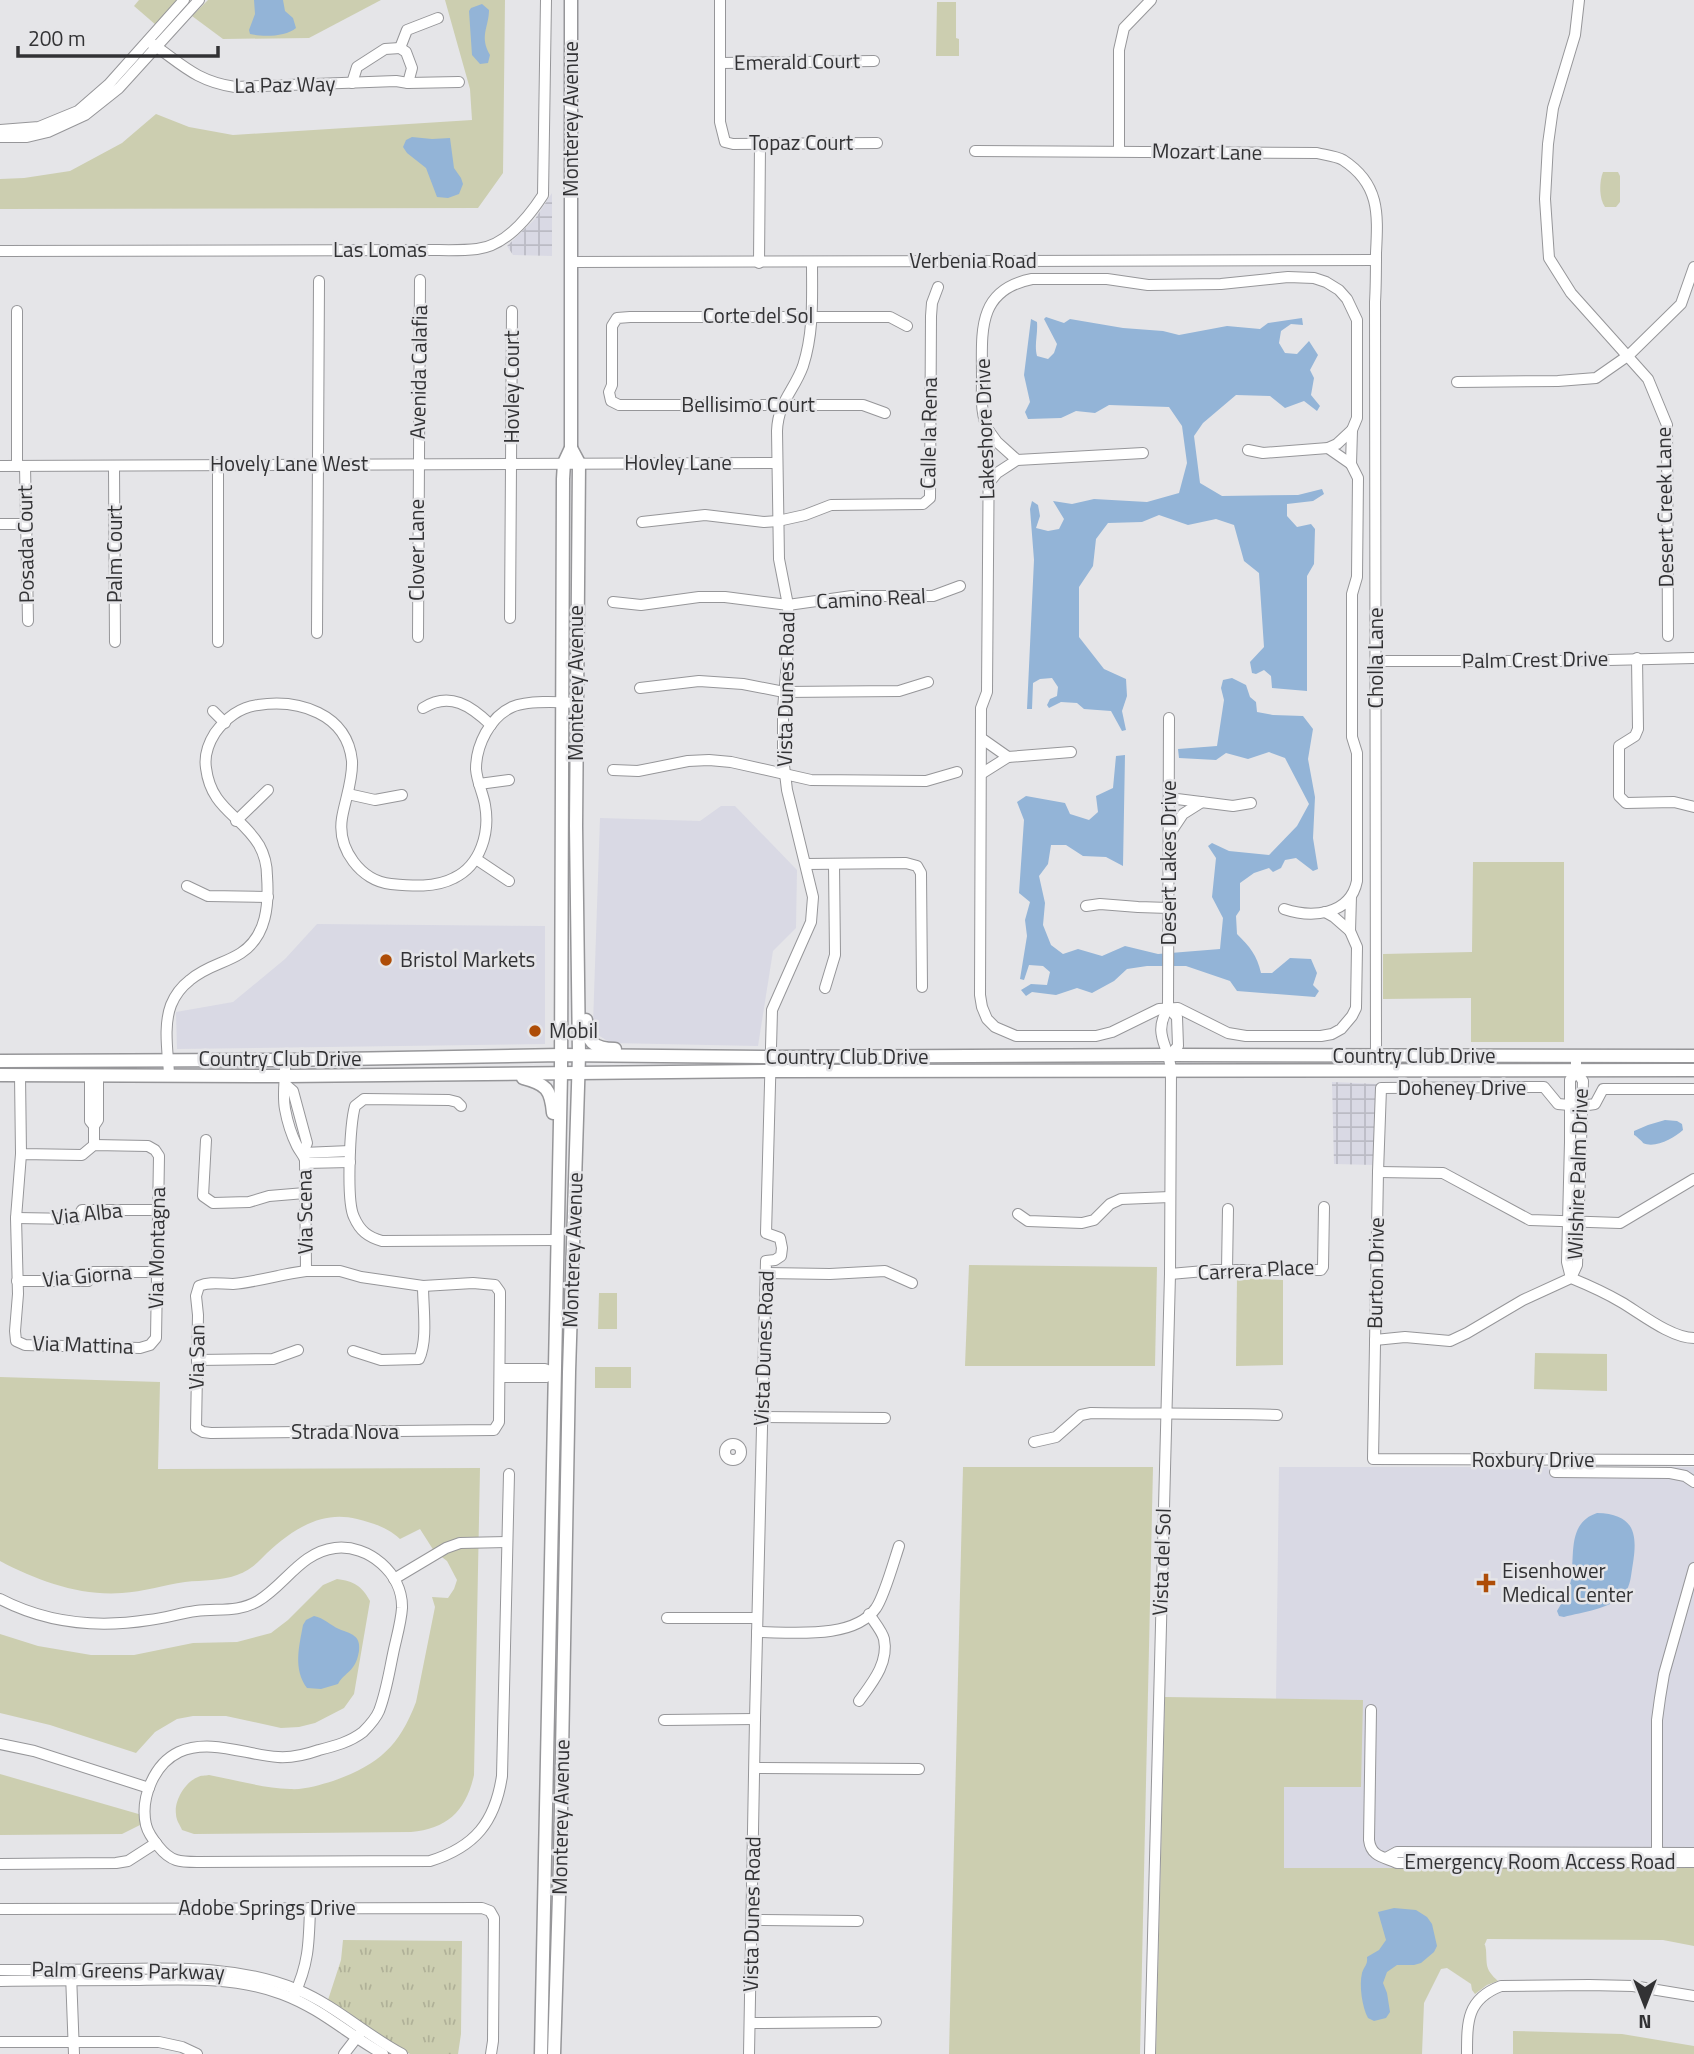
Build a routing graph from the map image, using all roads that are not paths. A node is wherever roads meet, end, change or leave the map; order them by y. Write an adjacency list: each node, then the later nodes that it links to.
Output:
1 (184, 0): 9 (street)
2 (199, 0): 9 (street)
3 (546, 0): 22 (street, Las Lomas)
4 (571, 0): 24 (main road, Monterey Avenue)
5 (720, 0): 12 (street)
6 (1150, 0): 21 (street)
7 (1579, 0): 35 (street, Desert Creek Lane)
8 (438, 18): 10 (street, La Paz Way)
9 (152, 43): 14 (street, La Paz Way); 16 (street); 17 (street)
10 (400, 48): 14 (street, La Paz Way); 15 (street)
11 (874, 61): 12 (street, Emerald Court)
12 (720, 63): 19 (street, Topaz Court)
13 (459, 82): 15 (street, La Paz Way)
14 (352, 83): 15 (street, La Paz Way)
15 (408, 83)
16 (0, 130)
17 (0, 137)
18 (877, 143): 19 (street, Topaz Court)
19 (760, 144): 25 (street)
20 (975, 151): 21 (street, Mozart Lane)
21 (1119, 151): 23 (street, Mozart Lane)
22 (0, 251)
23 (1376, 260): 26 (street, Verbenia Road); 75 (street, Cholla Lane)
24 (570, 262): 25 (street, Verbenia Road); 42 (main road, Monterey Avenue)
25 (759, 263): 26 (street, Verbenia Road)
26 (812, 263): 33 (street, Vista Dunes Road)
27 (1694, 267): 35 (street)
28 (420, 280): 52 (street, Avenida Calafia)
29 (319, 281): 51 (street)
30 (938, 287): 59 (street, Calle la Rena)
31 (17, 311): 56 (street, Posada Court)
32 (512, 311): 47 (street, Hovley Court)
33 (812, 316): 34 (street, Corte del Sol); 37 (street, Corte del Sol); 38 (street, Vista Dunes Road)
34 (907, 326)
35 (1629, 355): 36 (street); 70 (street, Desert Creek Lane)
36 (1457, 382)
37 (611, 401): 38 (street, Bellisimo Court)
38 (782, 405): 39 (street, Bellisimo Court); 50 (street, Vista Dunes Road)
39 (885, 413)
40 (1352, 430): 41 (street, Lakeshore Drive); 43 (street); 53 (street, Lakeshore Drive)
41 (989, 431): 46 (street); 58 (street, Lakeshore Drive)
42 (571, 448): 48 (main road, Monterey Avenue); 49 (main road, Monterey Avenue)
43 (1328, 448): 44 (street); 53 (street)
44 (1248, 450)
45 (1143, 453): 46 (street)
46 (1017, 460): 58 (street)
47 (512, 463): 48 (street, Hovely Lane West); 52 (street, Hovely Lane West); 66 (street, Hovley Court)
48 (564, 463): 49 (street, Hovely Lane West); 79 (main road, Monterey Avenue)
49 (579, 463): 50 (street, Hovley Lane); 80 (main road, Monterey Avenue)
50 (777, 463): 59 (street, Vista Dunes Road)
51 (319, 464): 52 (street, Hovely Lane West); 54 (street, Hovely Lane West); 68 (street)
52 (417, 464): 69 (street, Clover Lane)
53 (1351, 464): 109 (street, Lakeshore Drive)
54 (218, 465): 57 (street, Hovely Lane West); 72 (street)
55 (0, 466): 56 (street, Hovely Lane West)
56 (21, 466): 57 (street, Hovely Lane West); 62 (street, Posada Court)
57 (114, 466): 71 (street, Palm Court)
58 (988, 485): 86 (street, Lakeshore Drive)
59 (778, 521): 60 (street, Calle la Rena); 65 (street, Vista Dunes Road)
60 (642, 523)
61 (0, 524): 62 (street)
62 (26, 524): 67 (street, Posada Court)
63 (960, 586): 65 (street, Camino Real)
64 (613, 602): 65 (street, Camino Real)
65 (788, 605): 78 (street, Vista Dunes Road)
66 (510, 618)
67 (28, 621)
68 (317, 633)
69 (418, 636)
70 (1668, 636)
71 (115, 642)
72 (218, 642)
73 (1637, 658): 74 (street, Palm Crest Drive); 75 (street, Palm Crest Drive); 101 (street)
74 (1694, 658)
75 (1376, 661): 123 (street, Cholla Lane)
76 (928, 682): 78 (street)
77 (640, 688): 78 (street)
78 (784, 692): 92 (street, Vista Dunes Road)
79 (562, 702): 80 (street); 85 (street); 120 (main road, Monterey Avenue)
80 (576, 703): 118 (main road, Monterey Avenue)
81 (423, 708): 85 (street)
82 (213, 711): 84 (street)
83 (1169, 718): 98 (street, Desert Lakes Drive)
84 (225, 723): 96 (street); 102 (street)
85 (492, 725): 94 (street)
86 (981, 738): 88 (street); 91 (street, Lakeshore Drive)
87 (1071, 752): 88 (street)
88 (1008, 757): 91 (street)
89 (612, 769): 92 (street)
90 (957, 772): 92 (street)
91 (981, 774): 119 (street, Lakeshore Drive)
92 (785, 775): 105 (street, Vista Dunes Road)
93 (509, 780): 94 (street)
94 (478, 784): 104 (street)
95 (268, 790): 102 (street)
96 (348, 794): 97 (street); 104 (street)
97 (402, 794)
98 (1169, 798): 99 (street); 103 (street, Desert Lakes Drive)
99 (1202, 802): 100 (street); 103 (street)
100 (1251, 803)
101 (1694, 807)
102 (236, 821): 110 (street)
103 (1169, 835): 112 (street, Desert Lakes Drive)
104 (475, 859): 107 (street)
105 (806, 864): 106 (street); 130 (street, Vista Dunes Road)
106 (834, 864): 116 (street); 117 (street)
107 (509, 881)
108 (187, 886): 110 (street)
109 (1351, 896): 114 (street); 115 (street, Lakeshore Drive)
110 (268, 897): 127 (street)
111 (1086, 906): 112 (street)
112 (1169, 908): 119 (street, Desert Lakes Drive)
113 (1284, 909): 114 (street)
114 (1325, 912): 115 (street)
115 (1350, 931): 119 (street, Lakeshore Drive)
116 (922, 987)
117 (825, 988)
118 (578, 991): 121 (main road, Monterey Avenue); 124 (main road)
119 (1168, 1008): 122 (street, Desert Lakes Drive); 122 (street, Desert Lakes Drive)
120 (561, 1055): 121 (main road, Country Club Drive); 128 (main road, Country Club Drive); 135 (main road, Monterey Avenue)
121 (579, 1055): 124 (main road, Country Club Drive); 136 (main road, Monterey Avenue)
122 (1170, 1055): 123 (main road, Country Club Drive); 130 (main road, Country Club Drive); 131 (street, Desert Lakes Drive)
123 (1376, 1055): 125 (main road, Country Club Drive); 132 (main road)
124 (656, 1056): 130 (main road, Country Club Drive)
125 (1576, 1056): 126 (main road, Country Club Drive); 133 (street, Wilshire Palm Drive)
126 (1694, 1056)
127 (169, 1060): 128 (main road, Country Club Drive); 129 (main road, Country Club Drive); 137 (street)
128 (285, 1060): 142 (street, Via Scena)
129 (0, 1061)
130 (771, 1064): 131 (main road, Country Club Drive); 136 (main road, Country Club Drive); 167 (street, Vista Dunes Road)
131 (1171, 1070): 132 (main road, Country Club Drive); 156 (street, Vista del Sol)
132 (1338, 1070): 133 (main road, Country Club Drive)
133 (1576, 1070): 134 (main road, Country Club Drive); 146 (street, Wilshire Palm Drive)
134 (1694, 1070)
135 (561, 1073): 136 (main road, Country Club Drive); 138 (main road, Country Club Drive); 150 (main road, Monterey Avenue)
136 (579, 1073): 186 (main road, Monterey Avenue)
137 (169, 1074): 141 (main road, Country Club Drive); 142 (main road, Country Club Drive)
138 (506, 1074): 142 (main road, Country Club Drive); 150 (main road)
139 (0, 1075): 140 (main road, Country Club Drive)
140 (20, 1075): 141 (main road, Country Club Drive); 149 (street)
141 (94, 1075): 148 (street)
142 (286, 1080): 152 (street, Via Scena)
143 (1381, 1088): 146 (street, Doheney Drive); 153 (street, Burton Drive)
144 (1694, 1089): 146 (street)
145 (461, 1106): 151 (street)
146 (1576, 1106): 162 (street, Wilshire Palm Drive)
147 (206, 1140): 155 (street)
148 (94, 1145): 149 (street); 159 (street, Via Montagna)
149 (21, 1154): 161 (street)
150 (559, 1155): 163 (main road, Monterey Avenue)
151 (350, 1156): 152 (street); 163 (street)
152 (304, 1158): 155 (street, Via Scena)
153 (1378, 1172): 162 (street); 174 (street, Burton Drive)
154 (1694, 1179): 162 (street)
155 (305, 1193): 165 (street, Via Scena)
156 (1170, 1197): 160 (street); 168 (street, Vista del Sol)
157 (1324, 1207): 164 (street, Carrera Place)
158 (1228, 1209): 164 (street)
159 (157, 1210): 161 (street, Via Alba); 166 (street, Via Montagna)
160 (1017, 1214)
161 (16, 1218): 170 (street)
162 (1573, 1221): 169 (street, Wilshire Palm Drive)
163 (557, 1240): 180 (main road, Monterey Avenue)
164 (1227, 1270): 168 (street, Carrera Place)
165 (306, 1271): 172 (street); 178 (street, Via San)
166 (157, 1272): 170 (street, Via Giorna); 175 (street, Via Montagna)
167 (766, 1273): 171 (street); 183 (street, Vista Dunes Road)
168 (1170, 1274): 181 (street, Vista del Sol)
169 (1571, 1278): 173 (street); 174 (street)
170 (17, 1281): 175 (street, Via Mattina)
171 (912, 1283)
172 (423, 1286): 177 (street); 179 (street)
173 (1694, 1338)
174 (1375, 1340): 190 (street, Burton Drive)
175 (150, 1345)
176 (299, 1350): 178 (street)
177 (353, 1351)
178 (197, 1360): 185 (street, Via San)
179 (500, 1373): 180 (street); 185 (street, Strada Nova)
180 (554, 1373): 186 (main road); 212 (main road, Monterey Avenue)
181 (1166, 1415): 182 (street); 187 (street); 242 (street, Vista del Sol)
182 (1277, 1415)
183 (762, 1417): 184 (street); 189 (street, Vista Dunes Road)
184 (885, 1418)
185 (196, 1428)
186 (568, 1433): 218 (main road, Monterey Avenue)
187 (1034, 1441)
188 (741, 1452): 189 (street)
189 (761, 1453): 202 (street, Vista Dunes Road)
190 (1373, 1459): 191 (street, Roxbury Drive)
191 (1694, 1460)
192 (1555, 1472): 194 (street)
193 (509, 1474): 195 (street)
194 (1694, 1482)
195 (507, 1542): 198 (street); 213 (street)
196 (899, 1546): 200 (street)
197 (1694, 1568): 215 (street)
198 (394, 1579): 199 (street); 211 (street)
199 (0, 1599)
200 (869, 1614): 203 (street); 204 (street)
201 (667, 1618): 202 (street)
202 (757, 1618): 203 (street, Vista Dunes Road)
203 (757, 1632): 206 (street, Vista Dunes Road)
204 (859, 1701)
205 (1371, 1710): 215 (street, Emergency Room Access Road)
206 (755, 1719): 207 (street); 209 (street, Vista Dunes Road)
207 (664, 1720)
208 (0, 1744): 211 (street)
209 (755, 1768): 210 (street); 221 (street, Vista Dunes Road)
210 (919, 1769)
211 (149, 1788): 213 (street)
212 (545, 1824): 218 (main road); 239 (main road, Monterey Avenue)
213 (156, 1843): 217 (street)
214 (1694, 1853): 215 (street, Emergency Room Access Road)
215 (1657, 1858): 216 (street, Emergency Room Access Road)
216 (1694, 1862)
217 (0, 1864)
218 (560, 1881): 240 (main road, Monterey Avenue)
219 (310, 1908): 220 (street, Adobe Springs Drive); 226 (street); 238 (street, Adobe Springs Drive)
220 (0, 1909)
221 (752, 1920): 222 (street); 229 (street, Vista Dunes Road)
222 (858, 1921)
223 (0, 1970): 224 (street, Palm Greens Parkway)
224 (71, 1975): 225 (street, Palm Greens Parkway); 226 (street, Palm Greens Parkway); 232 (street)
225 (0, 1981)
226 (295, 1994): 230 (street, Palm Greens Parkway)
227 (1694, 1996): 243 (street)
228 (876, 2022): 229 (street)
229 (750, 2023): 241 (street, Vista Dunes Road)
230 (360, 2034): 235 (street); 236 (street, Palm Greens Parkway); 237 (street, Palm Greens Parkway)
231 (0, 2042): 232 (street)
232 (73, 2042): 233 (street); 234 (street)
233 (74, 2054)
234 (197, 2054)
235 (344, 2054)
236 (383, 2054)
237 (402, 2054)
238 (491, 2054)
239 (541, 2054)
240 (555, 2054)
241 (749, 2054)
242 (1150, 2054)
243 (1467, 2054)

